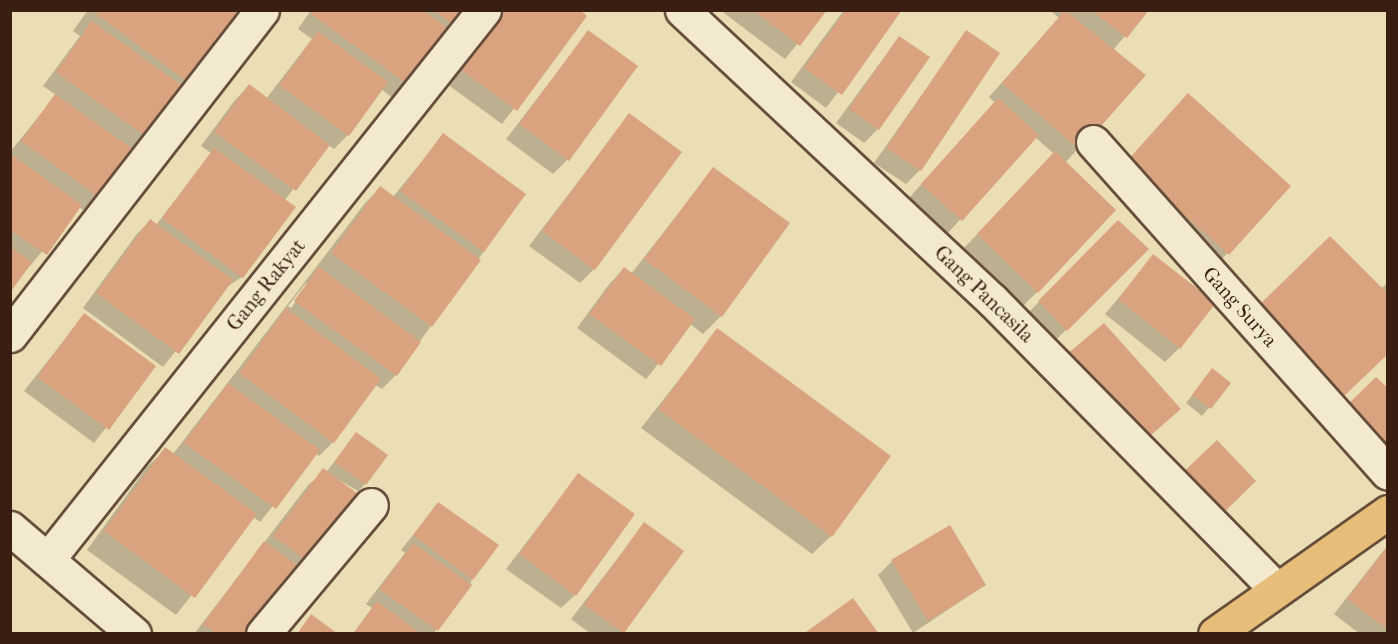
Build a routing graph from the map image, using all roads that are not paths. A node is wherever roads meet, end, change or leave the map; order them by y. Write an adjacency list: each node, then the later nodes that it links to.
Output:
1 (262, 10): 5 (street)
2 (484, 10): 10 (street, Gang Rakyat)
3 (682, 10): 11 (street, Gang Pancasila)
4 (1093, 142): 6 (street, Gang Surya)
5 (10, 335)
6 (1388, 473)
7 (371, 505): 13 (street)
8 (1388, 512): 11 (main road)
9 (10, 528): 10 (street)
10 (48, 559): 12 (street)
11 (1275, 588): 14 (main road)
12 (134, 633)
13 (263, 633)
14 (1215, 633)

